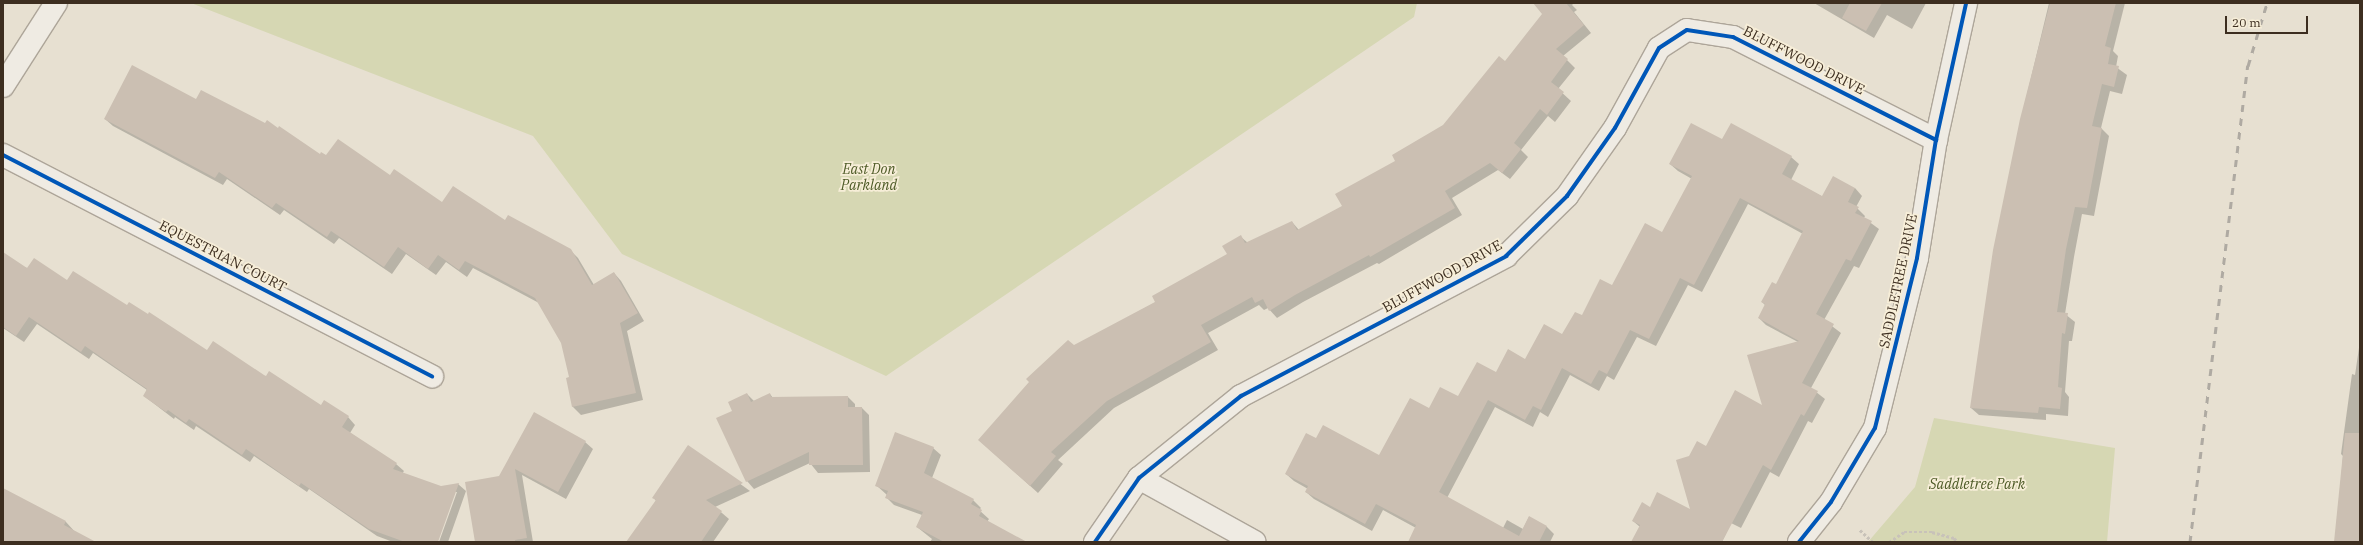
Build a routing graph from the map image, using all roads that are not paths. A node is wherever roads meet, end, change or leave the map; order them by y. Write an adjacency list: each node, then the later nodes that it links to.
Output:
1 (56, 3): 3 (street)
2 (1966, 3): 4 (street, SADDLETREE DRIVE)
3 (3, 86)
4 (1936, 140): 7 (street, BLUFFWOOD DRIVE); 10 (street, SADDLETREE DRIVE)
5 (3, 155): 6 (street, EQUESTRIAN COURT)
6 (432, 376)
7 (1139, 478): 8 (street, BLUFFWOOD DRIVE); 9 (street)
8 (1095, 542)
9 (1255, 542)
10 (1799, 542)

